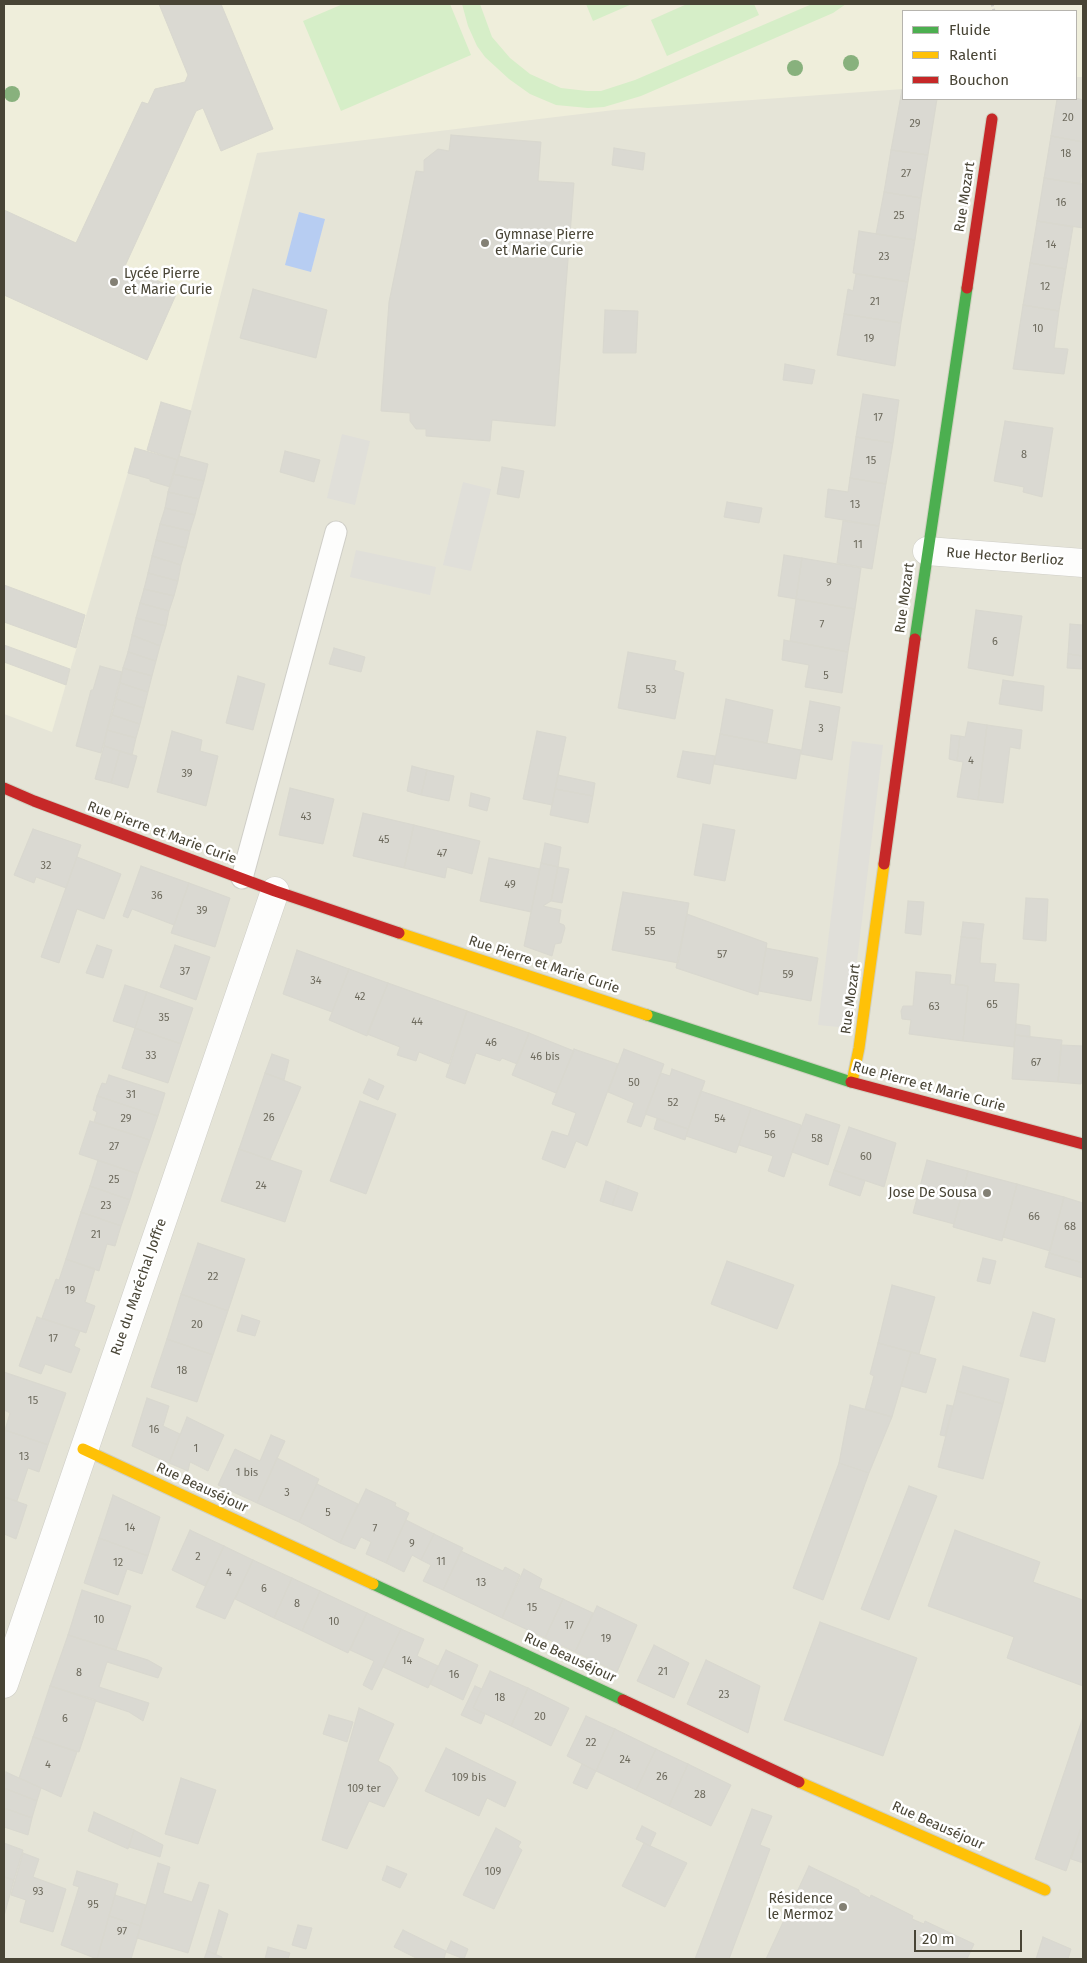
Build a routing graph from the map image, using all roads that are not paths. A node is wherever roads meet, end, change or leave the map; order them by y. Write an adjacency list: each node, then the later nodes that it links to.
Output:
1 (992, 119): 3 (street, Rue Mozart)
2 (336, 532): 6 (lane)
3 (927, 551): 4 (street, Rue Hector Berlioz); 8 (street, Rue Mozart)
4 (1083, 563)
5 (4, 788): 6 (street, Rue Pierre et Marie Curie)
6 (242, 878): 7 (street, Rue Pierre et Marie Curie)
7 (276, 891): 8 (street, Rue Pierre et Marie Curie); 10 (street, Rue du Maréchal Joffre)
8 (852, 1082): 9 (street, Rue Pierre et Marie Curie)
9 (1083, 1144)
10 (83, 1449): 11 (street, Rue du Maréchal Joffre); 12 (street, Rue Beauséjour)
11 (4, 1684)
12 (1045, 1890)

